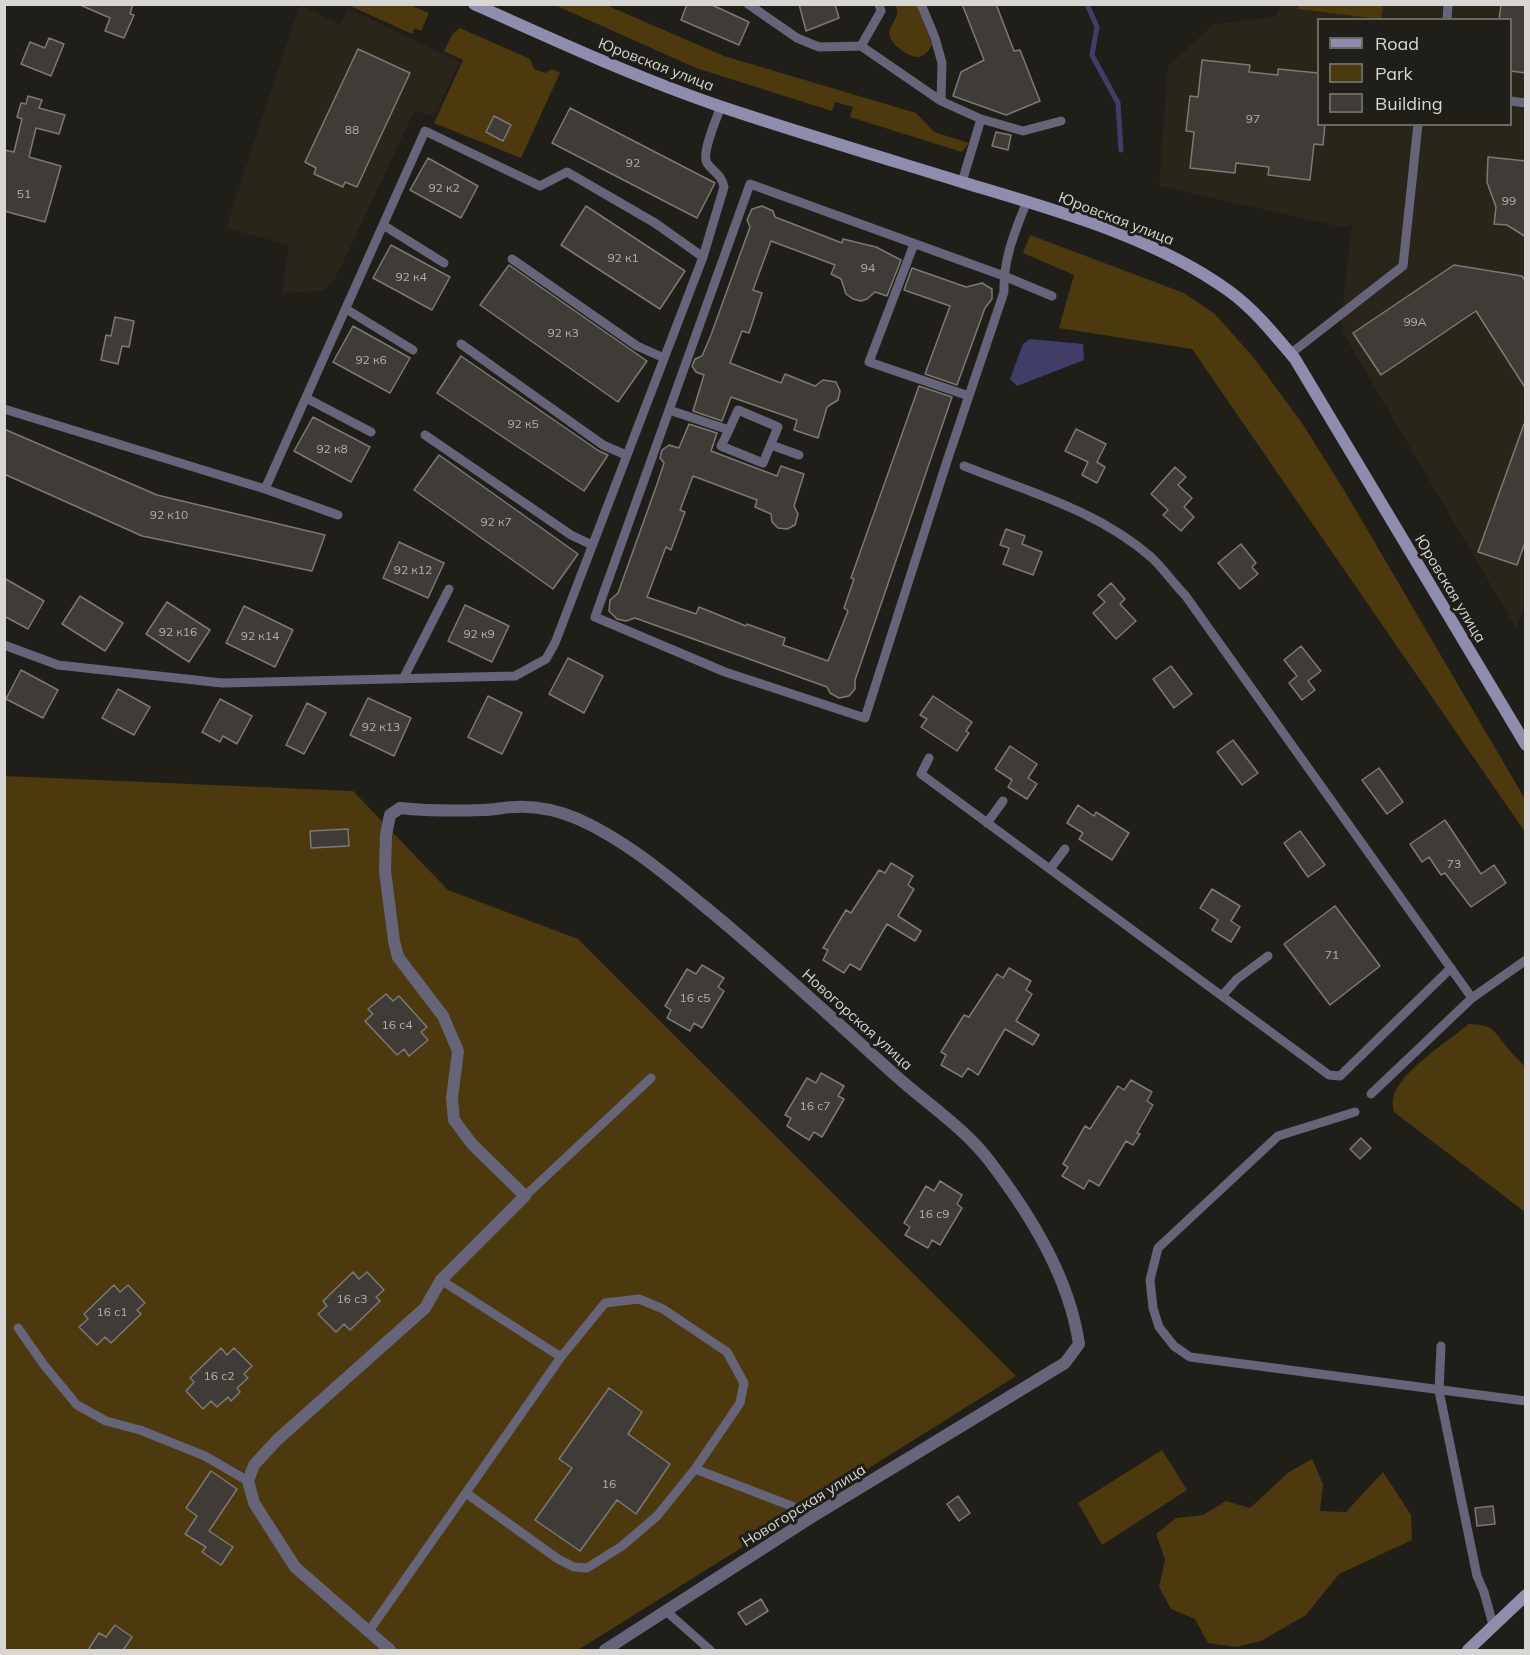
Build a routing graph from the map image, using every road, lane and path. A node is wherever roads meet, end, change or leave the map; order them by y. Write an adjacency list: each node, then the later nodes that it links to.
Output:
1 (474, 4): 9 (street, Юровская улица)
2 (748, 4): 6 (lane)
3 (764, 4): 6 (lane)
4 (879, 4): 7 (lane)
5 (921, 4): 8 (lane)
6 (766, 16): 7 (lane)
7 (861, 46): 8 (lane)
8 (941, 101): 10 (lane)
9 (722, 106): 13 (street, Юровская улица); 17 (lane)
10 (981, 119): 11 (lane); 13 (lane)
11 (1061, 121)
12 (1418, 126): 25 (lane)
13 (962, 182): 14 (street, Юровская улица)
14 (1027, 201): 20 (lane); 25 (street, Юровская улица)
15 (383, 225): 17 (lane); 19 (lane); 22 (lane)
16 (914, 244): 20 (lane); 27 (lane); 30 (lane)
17 (703, 257): 26 (lane)
18 (512, 259): 26 (lane)
19 (444, 262)
20 (1004, 276): 21 (lane); 27 (lane)
21 (1052, 296)
22 (346, 309): 24 (lane); 28 (lane)
23 (461, 344): 35 (lane)
24 (413, 350)
25 (1290, 354): 44 (street, Юровская улица)
26 (664, 358): 35 (lane)
27 (969, 396): 30 (lane)
28 (306, 398): 32 (lane); 38 (lane)
29 (4, 409): 38 (lane)
30 (669, 410): 31 (lane)
31 (729, 430): 34 (lane); 34 (lane)
32 (371, 432)
33 (425, 435): 40 (lane)
34 (771, 445): 36 (lane)
35 (626, 455): 40 (lane)
36 (799, 455)
37 (964, 466): 52 (lane)
38 (265, 489): 39 (lane)
39 (338, 515)
40 (592, 545): 43 (lane)
41 (448, 590): 43 (lane)
42 (4, 645): 43 (lane)
43 (403, 679)
44 (1526, 745)
45 (929, 758): 47 (lane)
46 (1003, 801): 47 (lane)
47 (987, 823): 49 (lane)
48 (1065, 849): 49 (lane)
49 (1050, 869): 53 (lane)
50 (1268, 956): 53 (lane)
51 (1526, 960): 54 (lane)
52 (1451, 968): 53 (lane); 54 (lane)
53 (1222, 996)
54 (1472, 998): 56 (lane)
55 (651, 1078): 58 (lane)
56 (1371, 1094)
57 (1355, 1112): 63 (lane)
58 (525, 1196): 59 (street); 68 (street, Новогорская улица)
59 (441, 1280): 62 (lane); 66 (street)
60 (18, 1328): 66 (lane)
61 (1441, 1346): 63 (lane)
62 (561, 1357): 65 (lane); 67 (lane)
63 (1438, 1391): 64 (lane); 71 (lane)
64 (1526, 1401)
65 (695, 1469): 67 (lane); 68 (lane)
66 (248, 1481): 72 (street)
67 (466, 1493): 72 (lane)
68 (815, 1515): 70 (street, Новогорская улица)
69 (1526, 1595): 71 (street)
70 (666, 1611): 74 (street, Новогорская улица); 75 (lane)
71 (1493, 1625): 76 (street)
72 (369, 1631): 73 (street)
73 (390, 1650)
74 (605, 1650)
75 (710, 1650)
76 (1468, 1650)

